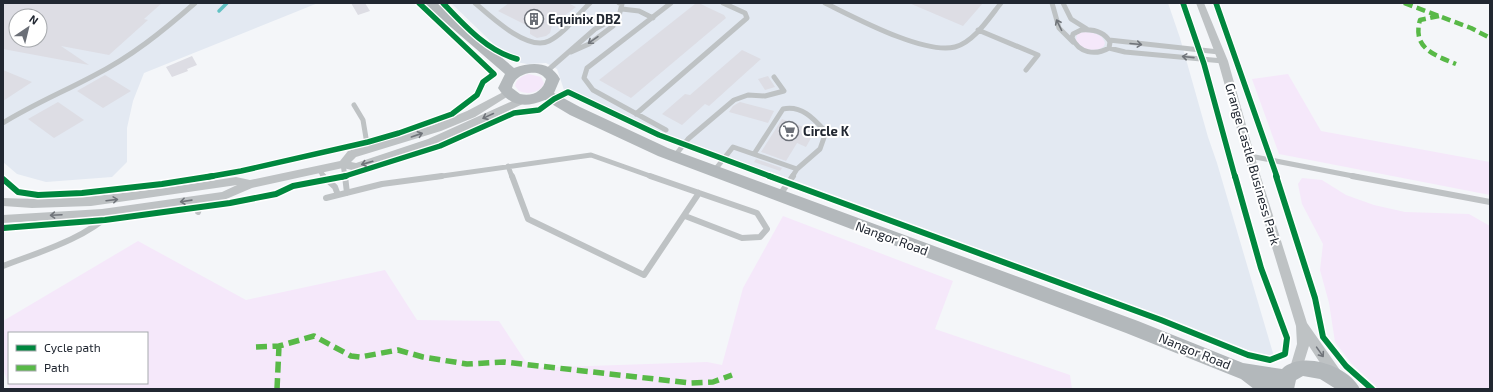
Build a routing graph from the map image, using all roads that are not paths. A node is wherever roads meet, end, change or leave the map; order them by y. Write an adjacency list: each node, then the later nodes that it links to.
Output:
1 (195, 3): 32 (lane)
2 (429, 3): 25 (main road)
3 (475, 3): 4 (lane)
4 (590, 3)
5 (620, 3): 13 (lane)
6 (671, 3): 14 (lane)
7 (723, 3): 31 (lane)
8 (825, 3): 17 (lane)
9 (1001, 3): 17 (lane)
10 (1052, 3): 19 (lane, one-way to 10)
11 (1063, 3): 16 (lane)
12 (1200, 3): 22 (street, Grange Castle Business Park)
13 (622, 9): 14 (lane); 15 (lane)
14 (652, 18): 31 (lane)
15 (613, 20): 21 (lane); 21 (lane, one-way to 21)
16 (1088, 29): 18 (lane); 19 (lane)
17 (978, 30): 23 (lane)
18 (1109, 40): 20 (lane); 22 (lane, one-way to 22)
19 (1073, 42): 20 (lane)
20 (1109, 48): 22 (lane, one-way to 20)
21 (568, 54): 24 (lane)
22 (1221, 56): 37 (street, Grange Castle Business Park)
23 (1026, 70)
24 (547, 71): 25 (main road); 28 (main road)
25 (513, 74): 27 (main road)
26 (774, 77): 36 (lane)
27 (507, 93): 29 (main road); 34 (street, one-way to 27)
28 (545, 94): 29 (main road); 36 (main road, Nangor Road)
29 (523, 100): 38 (street, one-way to 38)
30 (354, 106): 34 (lane)
31 (636, 114): 33 (lane)
32 (3, 123)
33 (666, 130)
34 (368, 150): 38 (street)
35 (754, 154): 41 (lane); 41 (lane); 42 (lane)
36 (674, 156): 42 (main road, Nangor Road)
37 (1250, 156): 51 (lane); 57 (street, Grange Castle Business Park)
38 (343, 164): 40 (street); 44 (lane)
39 (508, 166): 44 (lane); 45 (lane); 54 (lane)
40 (318, 169): 43 (street); 46 (lane)
41 (797, 169): 47 (lane)
42 (714, 172): 47 (main road, Nangor Road)
43 (250, 184): 49 (street); 50 (street, one-way to 43)
44 (348, 193): 46 (lane)
45 (699, 193): 54 (lane); 54 (lane)
46 (338, 195): 48 (lane)
47 (779, 196): 58 (main road, Nangor Road)
48 (326, 198)
49 (202, 199): 52 (street, one-way to 52); 53 (lane)
50 (3, 202)
51 (1490, 202)
52 (113, 211): 55 (street, one-way to 55); 56 (lane)
53 (198, 212)
54 (685, 216)
55 (3, 218)
56 (3, 266)
57 (1302, 326): 59 (street, Grange Castle Business Park); 60 (street, Grange Castle Business Park, one-way to 60)
58 (1243, 371): 59 (main road, Nangor Road); 61 (main road, Nangor Road)
59 (1289, 379): 60 (main road, Nangor Road)
60 (1344, 384)
61 (1269, 389)

